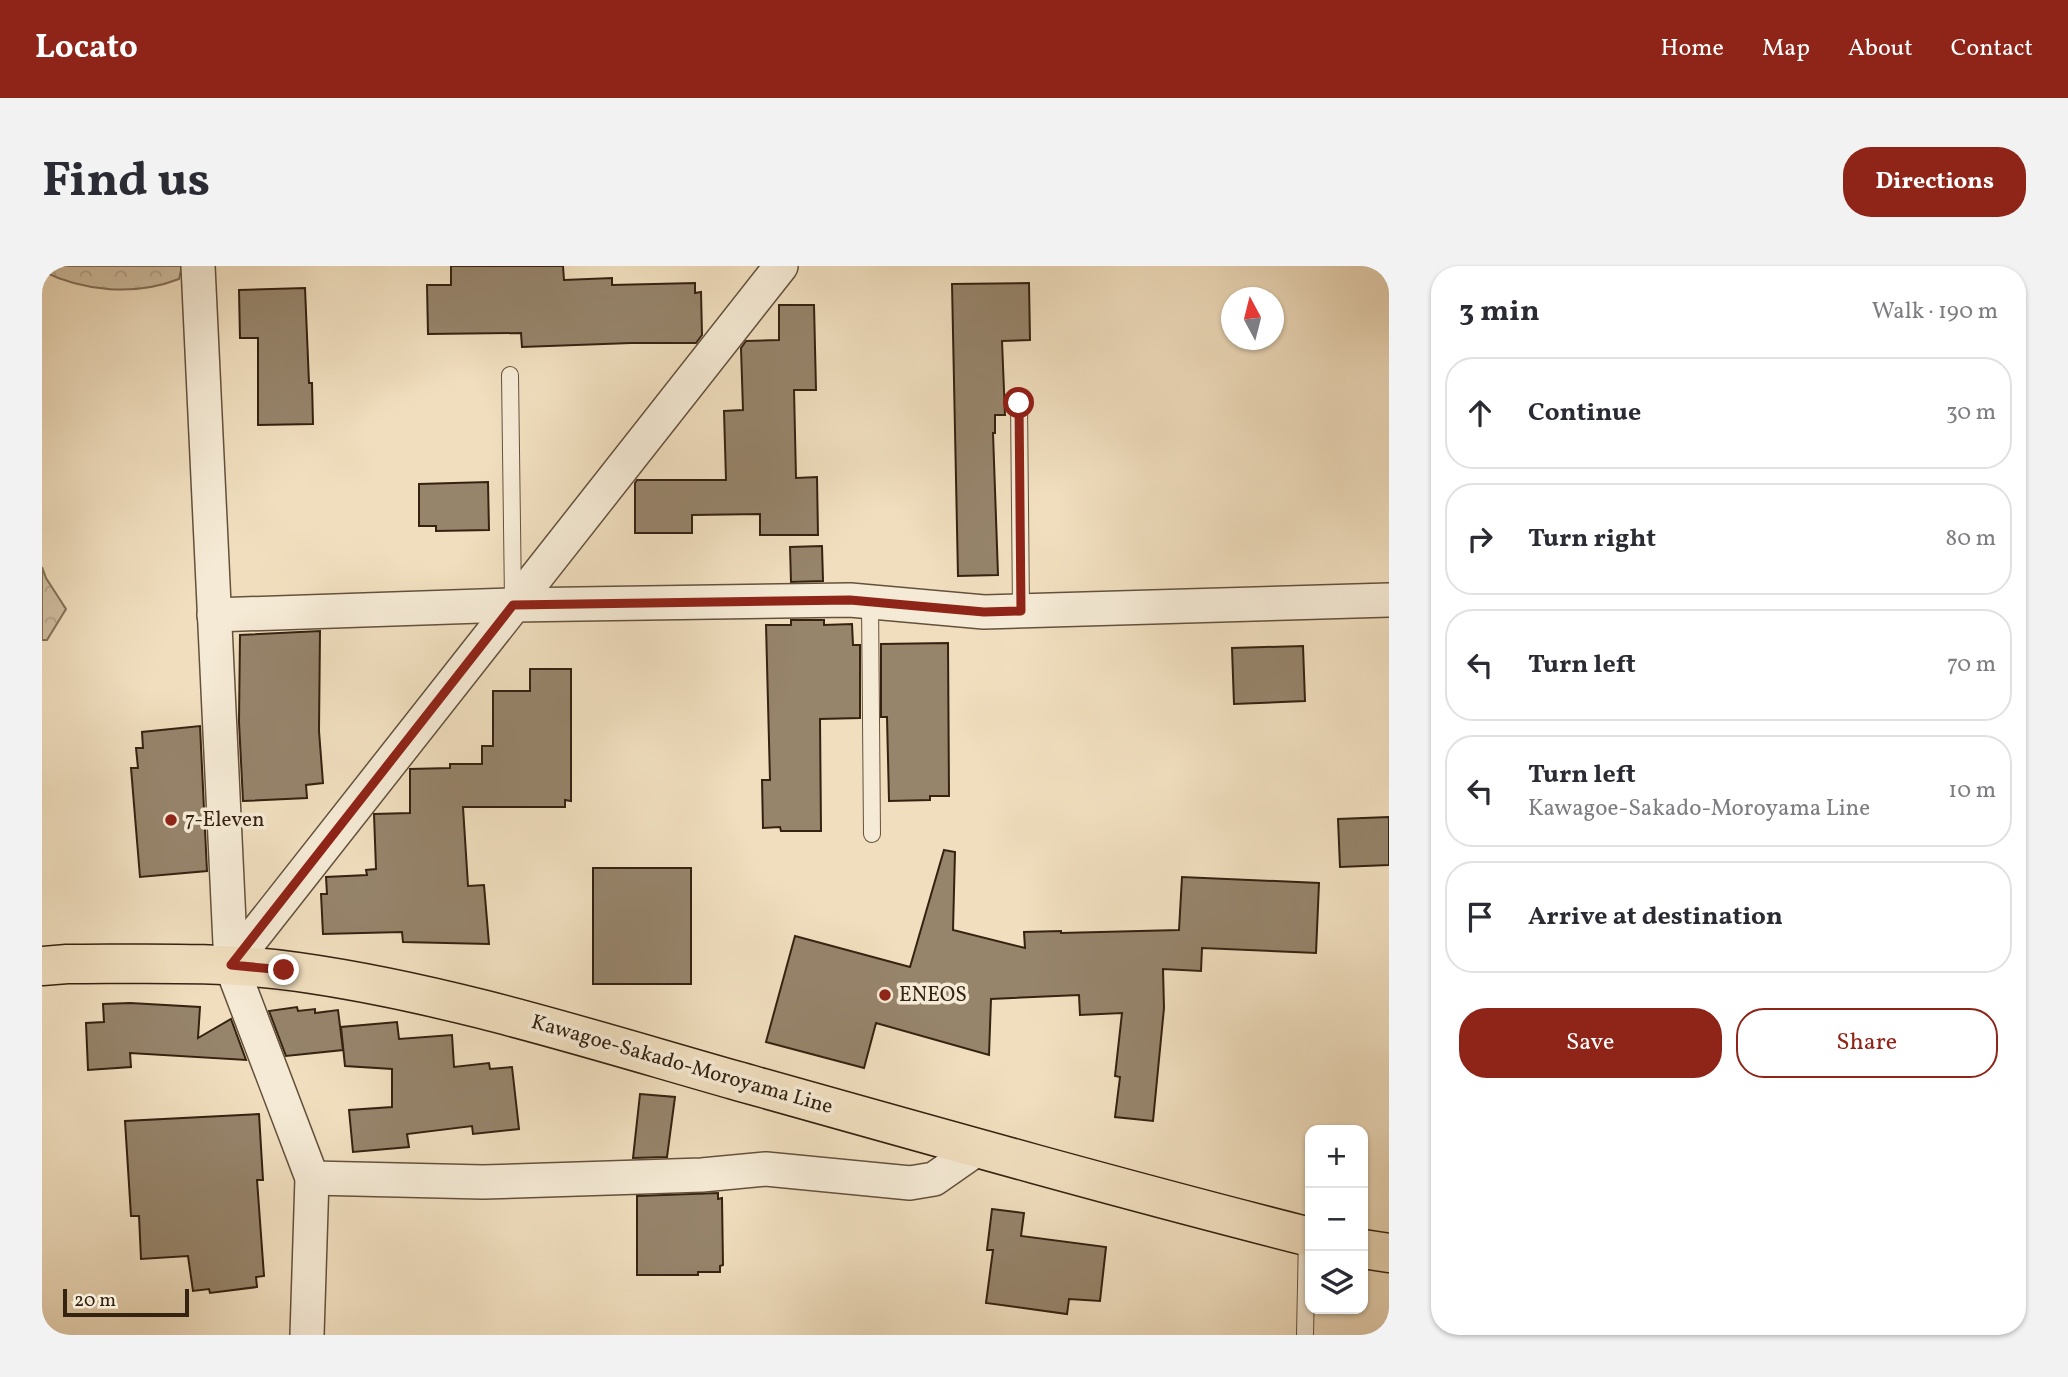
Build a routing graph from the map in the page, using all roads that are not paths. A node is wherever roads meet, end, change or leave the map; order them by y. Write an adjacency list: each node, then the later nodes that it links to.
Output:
1 (198, 266): 9 (street)
2 (781, 266): 7 (street)
3 (510, 375): 7 (lane)
4 (1019, 403): 8 (lane)
5 (1389, 600): 8 (street)
6 (870, 602): 7 (street); 8 (street); 10 (lane)
7 (513, 605): 9 (street); 11 (street)
8 (1021, 611)
9 (214, 615): 11 (street)
10 (872, 834)
11 (231, 965): 12 (main road, Kawagoe-Sakado-Moroyama Line); 13 (main road, Kawagoe-Sakado-Moroyama Line); 14 (street)
12 (42, 966)
13 (977, 1149): 14 (street); 15 (main road, Kawagoe-Sakado-Moroyama Line)
14 (312, 1178): 19 (street)
15 (1305, 1236)
16 (1368, 1250): 18 (main road)
17 (1308, 1251): 20 (lane)
18 (1389, 1253)
19 (307, 1335)
20 (1305, 1335)

